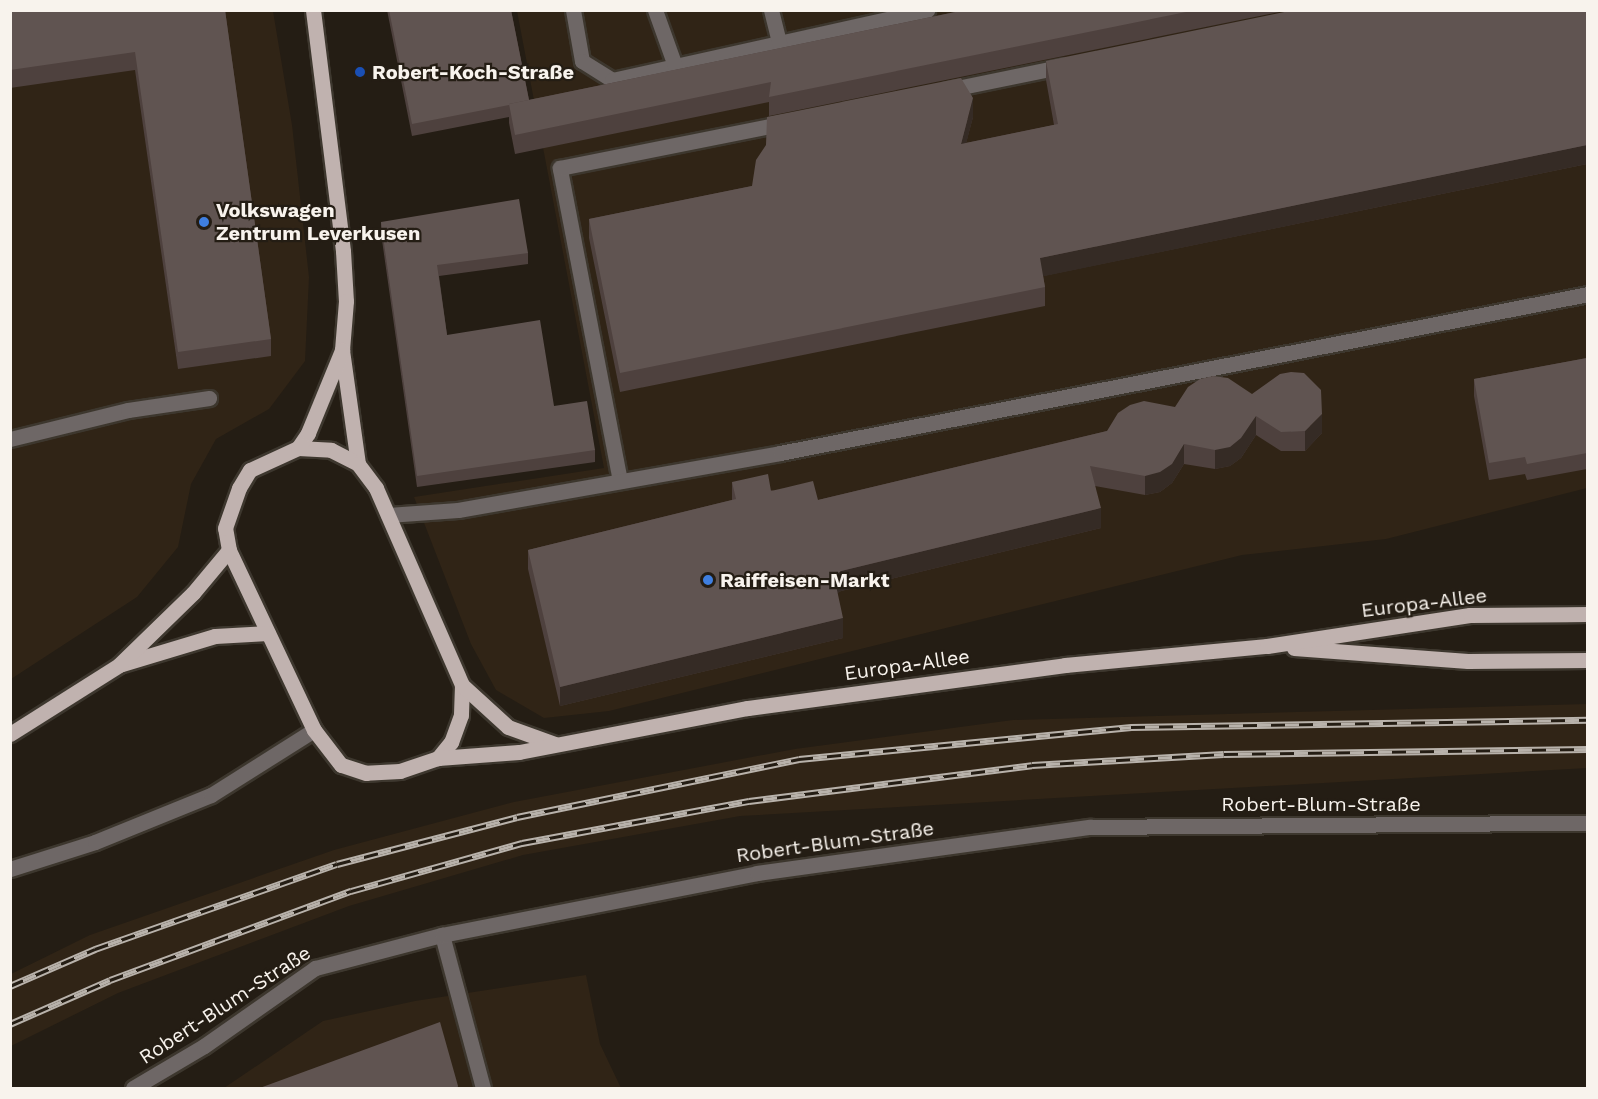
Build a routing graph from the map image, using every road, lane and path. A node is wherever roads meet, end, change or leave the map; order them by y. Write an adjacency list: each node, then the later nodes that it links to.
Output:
1 (313, 10): 13 (main road)
2 (573, 10): 9 (street)
3 (655, 10): 9 (street)
4 (771, 10): 7 (street)
5 (927, 10): 6 (street)
6 (906, 13): 7 (street)
7 (779, 43): 9 (street)
8 (1084, 62): 10 (street)
9 (675, 66)
10 (933, 93)
11 (804, 119): 18 (street)
12 (1587, 294): 18 (street)
13 (342, 350): 16 (main road); 17 (main road)
14 (209, 398): 15 (street)
15 (10, 439)
16 (298, 448): 17 (main road); 20 (main road, Europa-Allee)
17 (358, 464): 19 (main road)
18 (620, 481): 19 (street)
19 (388, 515): 26 (main road)
20 (230, 550): 22 (main road, Europa-Allee); 25 (main road)
21 (1587, 614): 23 (main road, Europa-Allee)
22 (268, 633): 25 (main road); 27 (main road, Europa-Allee)
23 (1267, 646): 24 (main road, Europa-Allee); 29 (main road, Europa-Allee)
24 (1587, 660)
25 (119, 665): 28 (main road)
26 (462, 685): 29 (main road); 30 (main road)
27 (314, 730): 30 (main road, Europa-Allee); 32 (street)
28 (10, 734)
29 (555, 744): 30 (main road, Europa-Allee)
30 (438, 758)
31 (1587, 823): 33 (street, Robert-Blum-Straße)
32 (10, 869)
33 (442, 935): 34 (street, Robert-Blum-Straße); 35 (street)
34 (134, 1089)
35 (483, 1089)

